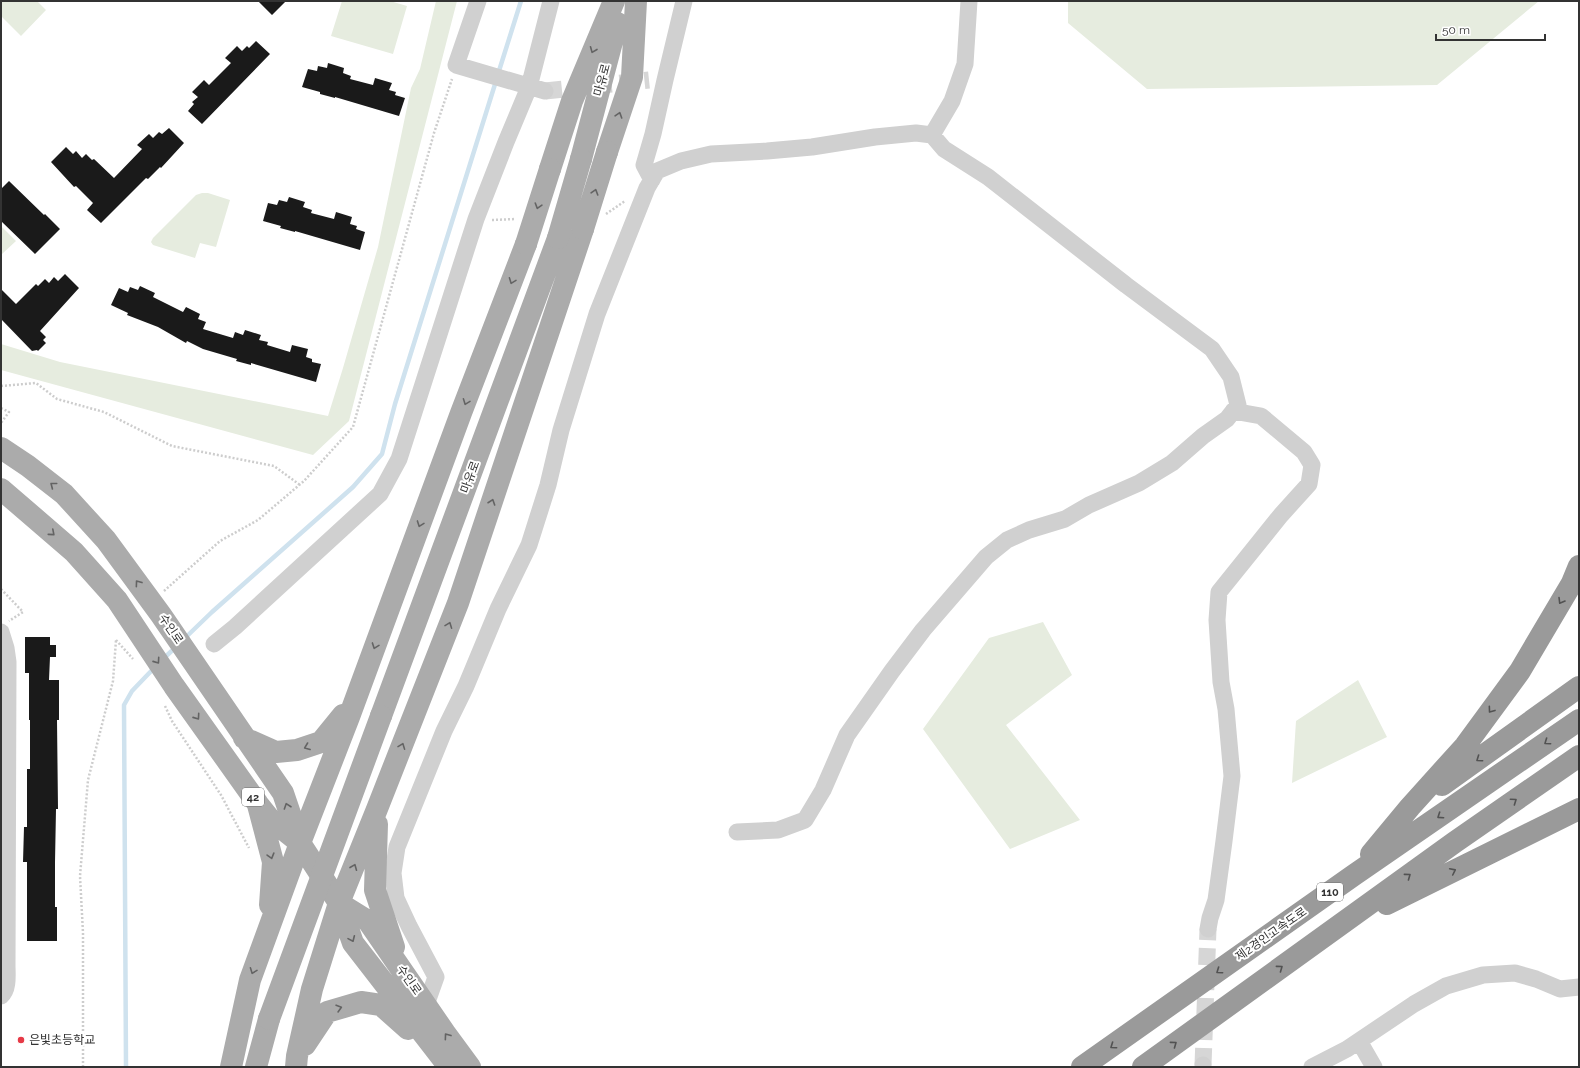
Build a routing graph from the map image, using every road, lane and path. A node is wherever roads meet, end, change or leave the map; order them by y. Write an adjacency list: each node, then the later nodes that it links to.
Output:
1 (478, 1): 8 (street)
2 (551, 1): 9 (street)
3 (614, 1): 26 (main road, one-way to 26, bridge)
4 (623, 1): 50 (main road, 마유로, bridge)
5 (636, 1): 32 (main road, one-way to 5, bridge)
6 (684, 1): 11 (street)
7 (969, 1): 10 (street)
8 (463, 67): 9 (street); 17 (path)
9 (532, 88): 24 (street)
10 (932, 135): 11 (street); 14 (street)
11 (652, 180): 45 (street)
12 (1, 386): 17 (path)
13 (1, 408): 15 (path)
14 (1233, 411): 35 (street); 39 (street)
15 (1, 423)
16 (1, 448): 21 (main road, 수인로 / 42, one-way to 16)
17 (300, 485): 21 (path)
18 (1, 489): 23 (main road, 수인로 / 42, one-way to 23)
19 (1579, 566): 31 (highway, one-way to 31)
20 (1, 589): 22 (path)
21 (156, 608): 28 (main road, 수인로 / 42)
22 (4, 628): 34 (street)
23 (133, 643): 30 (main road, 수인로 / 42, one-way to 30); 48 (path)
24 (214, 644)
25 (1579, 687): 31 (highway, one-way to 31)
26 (355, 702): 28 (main road, one-way to 28); 36 (main road)
27 (1579, 720): 37 (highway, 제2경인고속도로 / 110, one-way to 37)
28 (244, 738): 36 (main road, 수인로 / 42, one-way to 28)
29 (1579, 756): 40 (highway, 110, one-way to 29)
30 (258, 804): 36 (main road, 수인로 / 42); 41 (main road, one-way to 41)
31 (1410, 807): 37 (highway)
32 (377, 809): 38 (main road, one-way to 32); 42 (main road)
33 (1579, 809): 40 (highway, one-way to 33)
34 (4, 825): 44 (street)
35 (737, 832)
36 (300, 843): 38 (main road, 수인로 / 42); 41 (main road)
37 (1354, 875): 53 (highway, 제2경인고속도로 / 110, one-way to 53)
38 (339, 903): 42 (main road, 수인로 / 42); 47 (main road); 51 (main road, 수인로 / 42, one-way to 51)
39 (1208, 929)
40 (1331, 932): 54 (highway, 110, one-way to 40)
41 (262, 950): 49 (main road, one-way to 49)
42 (401, 969): 45 (main road, 수인로 / 42)
43 (1579, 987): 46 (street)
44 (1, 996)
45 (426, 1005): 52 (main road, 수인로 / 42, one-way to 45)
46 (1359, 1041): 55 (street); 56 (street)
47 (296, 1062): 51 (main road, one-way to 51)
48 (82, 1067)
49 (231, 1067)
50 (256, 1067)
51 (449, 1067)
52 (470, 1067)
53 (1082, 1067)
54 (1143, 1067)
55 (1312, 1067)
56 (1374, 1067)

